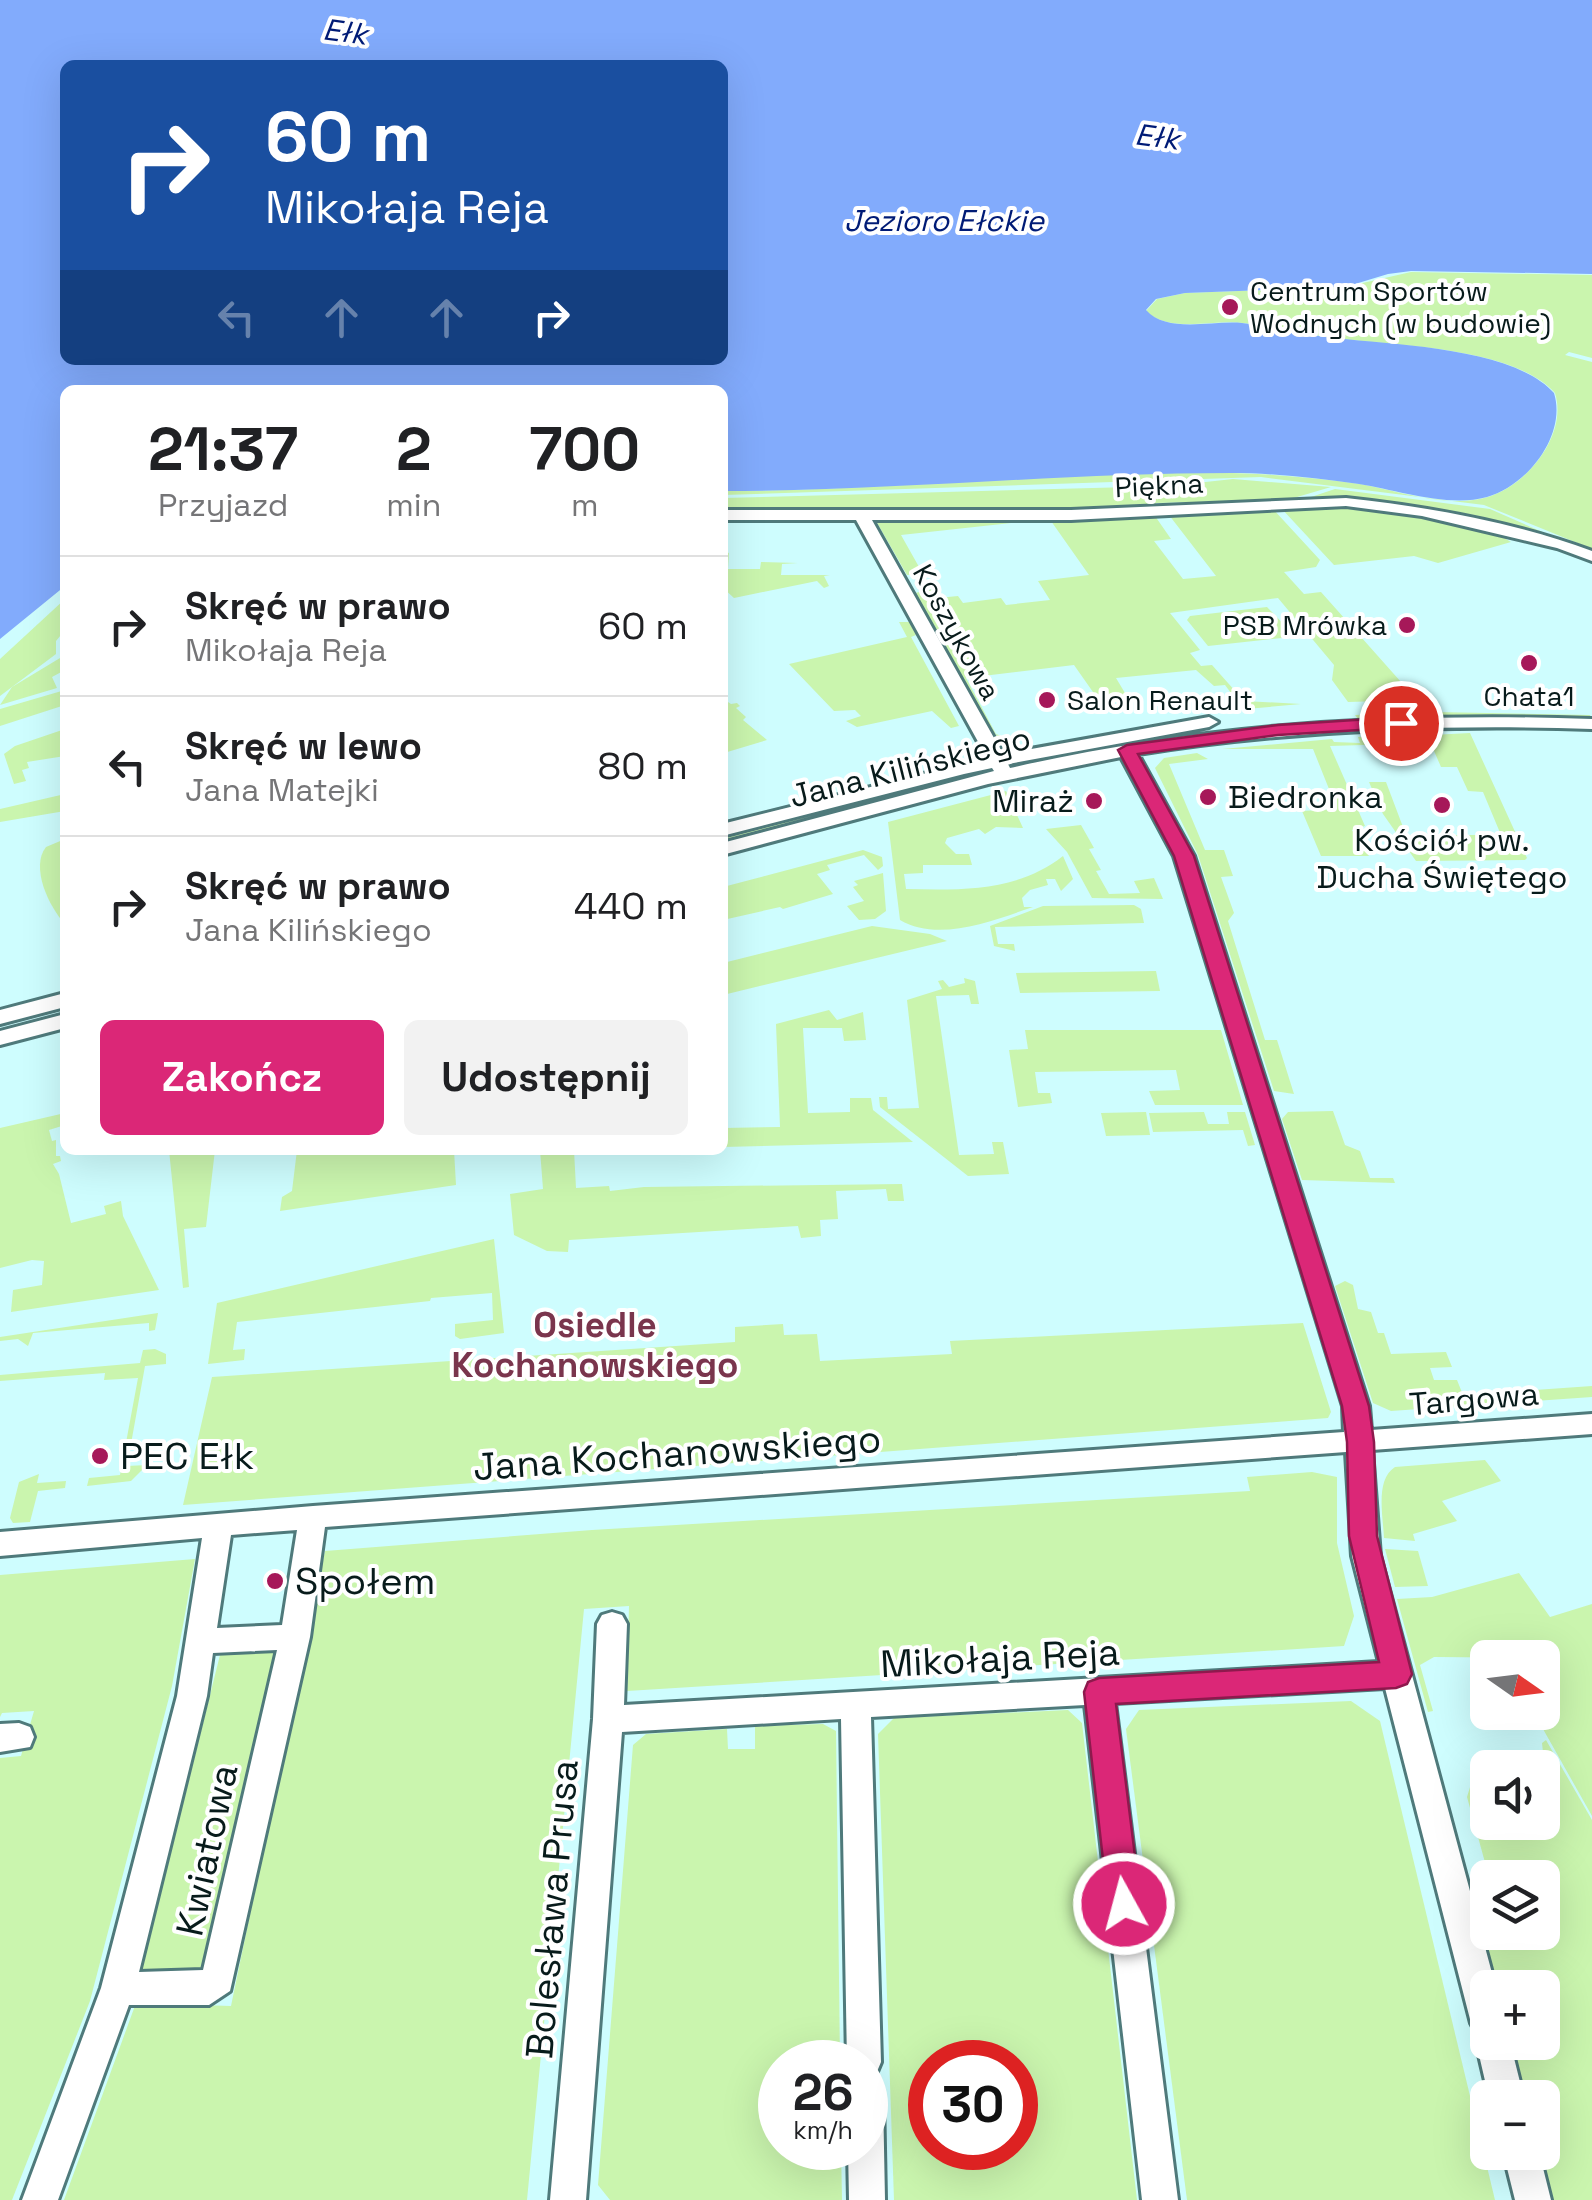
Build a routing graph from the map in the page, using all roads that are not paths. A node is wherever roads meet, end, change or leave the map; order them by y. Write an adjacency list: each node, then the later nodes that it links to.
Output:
1 (728, 515): 2 (street, Piękna)
2 (862, 516): 3 (street, Piękna); 7 (street, Koszykowa)
3 (1592, 556)
4 (1592, 711): 7 (street, Jana Kilińskiego)
5 (1592, 724): 6 (street, Jana Kilińskiego)
6 (1127, 750): 7 (street, Jana Kilińskiego); 15 (street)
7 (1001, 768): 8 (street, Jana Kilińskiego); 9 (street, Jana Kilińskiego)
8 (728, 829)
9 (728, 847)
10 (60, 1001): 11 (street)
11 (0, 1017)
12 (60, 1022): 13 (street)
13 (0, 1038)
14 (1592, 1424): 15 (street, Targowa)
15 (1361, 1442): 16 (street, Jana Kochanowskiego); 22 (street)
16 (313, 1518): 17 (street, Jana Kochanowskiego); 20 (street, Kwiatowa)
17 (218, 1526): 18 (street, Jana Kochanowskiego); 21 (street, Kwiatowa)
18 (0, 1544)
19 (612, 1624): 25 (street, Bolesława Prusa)
20 (295, 1637): 21 (street); 27 (street, Kwiatowa)
21 (202, 1641): 27 (street, Kwiatowa)
22 (1396, 1674): 23 (street, Mikołaja Reja); 26 (street)
23 (1099, 1692): 24 (street, Mikołaja Reja); 34 (street)
24 (856, 1706): 25 (street, Mikołaja Reja); 28 (street)
25 (608, 1719): 32 (street, Bolesława Prusa)
26 (1474, 1970)
27 (118, 1988): 31 (street, Kwiatowa)
28 (864, 2040)
29 (867, 2170): 33 (street)
30 (1526, 2170): 35 (street)
31 (40, 2200)
32 (568, 2200)
33 (868, 2200)
34 (1160, 2200)
35 (1534, 2200)

